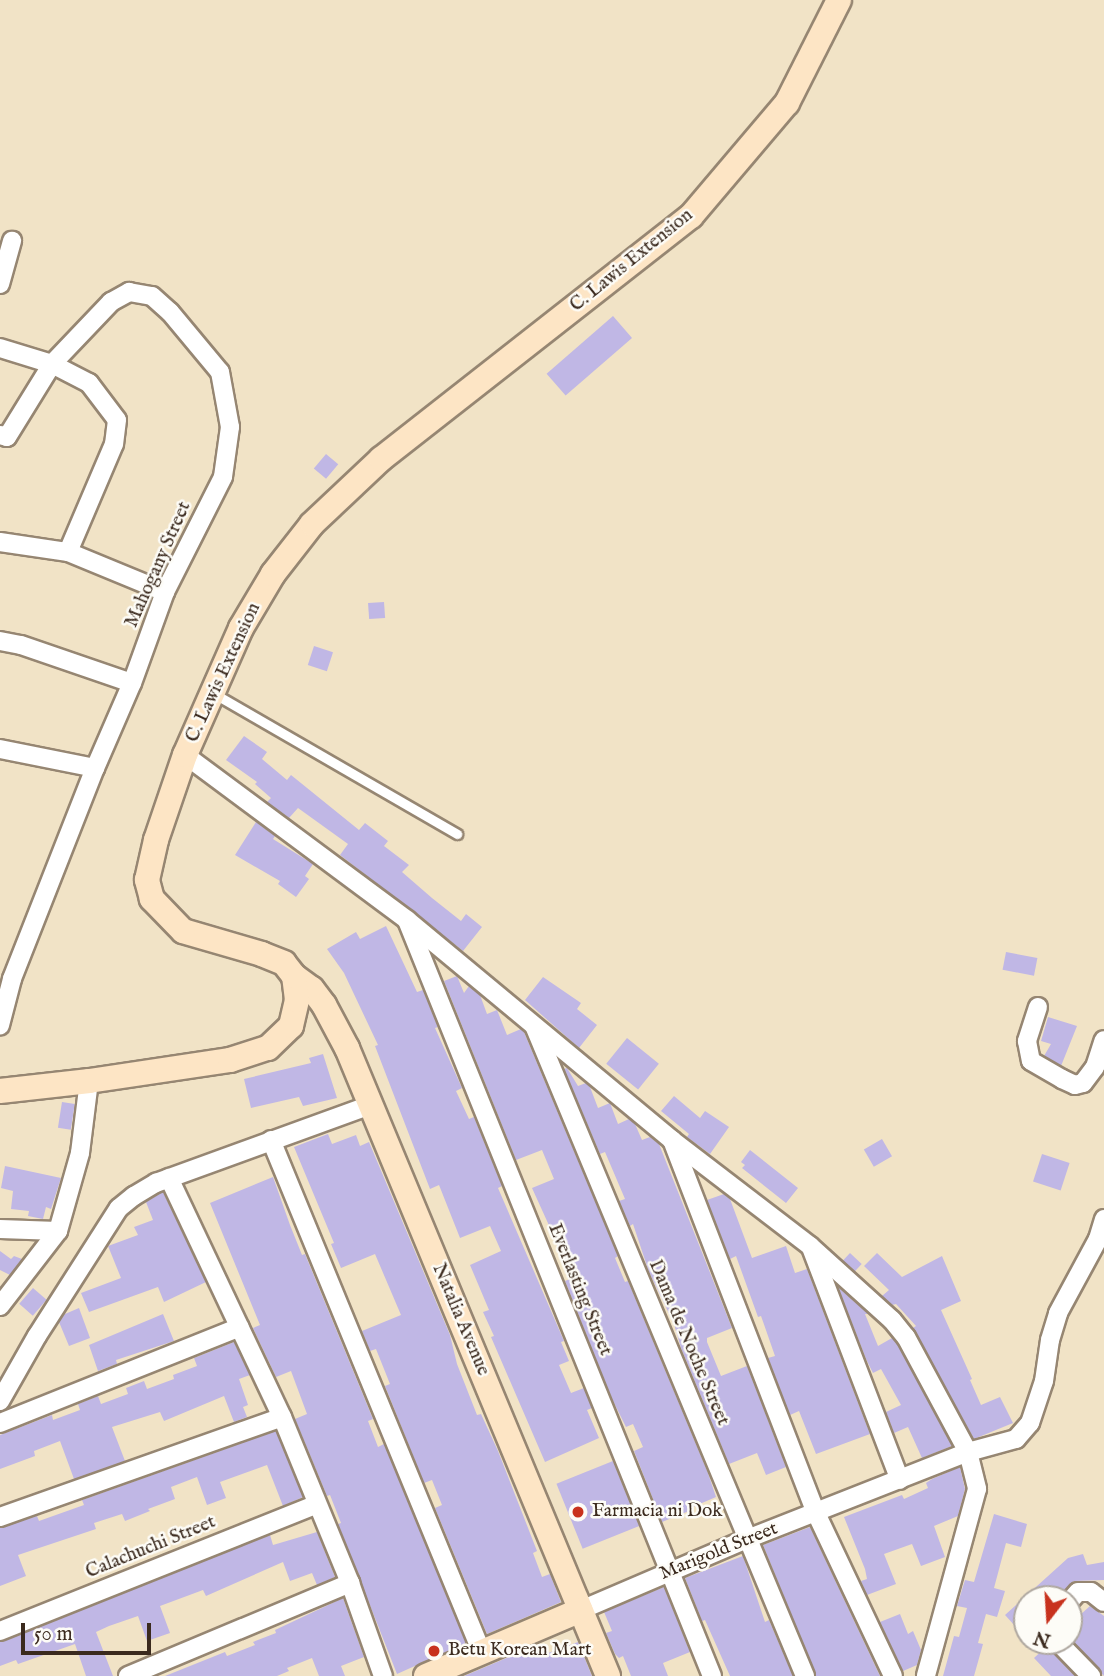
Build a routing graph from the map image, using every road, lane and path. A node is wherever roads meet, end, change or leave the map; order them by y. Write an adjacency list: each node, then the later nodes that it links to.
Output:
1 (839, 0): 12 (street, C. Lawis Extension)
2 (12, 241): 3 (street)
3 (0, 284)
4 (0, 348): 5 (street)
5 (52, 364): 6 (street); 8 (street); 9 (street, Mahogany Street)
6 (0, 435)
7 (0, 542): 8 (street)
8 (68, 552): 9 (street)
9 (165, 592): 11 (street, Mahogany Street)
10 (0, 641): 11 (street)
11 (132, 683): 15 (street, Mahogany Street)
12 (213, 692): 14 (street, C. Lawis Extension); 16 (lane)
13 (0, 749): 15 (street)
14 (185, 755): 17 (street); 18 (street, C. Lawis Extension)
15 (95, 768): 20 (street, Mahogany Street)
16 (457, 834)
17 (407, 920): 21 (street); 44 (street, Everlasting Street)
18 (294, 976): 23 (street); 25 (street, Natalia Avenue)
19 (1038, 1007): 22 (street)
20 (0, 1025)
21 (534, 1025): 27 (street); 43 (street, Dama de Noche Street)
22 (1104, 1040)
23 (89, 1082): 24 (street); 31 (street)
24 (0, 1091)
25 (370, 1105): 26 (street); 48 (street, Natalia Avenue)
26 (271, 1140): 28 (street); 50 (street)
27 (672, 1140): 32 (street); 41 (street)
28 (169, 1178): 34 (street); 35 (street)
29 (1104, 1219): 38 (street, Marigold Street)
30 (0, 1228): 31 (street)
31 (58, 1231): 33 (street)
32 (810, 1246): 38 (street); 39 (street)
33 (0, 1306)
34 (240, 1327): 36 (street); 37 (street)
35 (0, 1401)
36 (282, 1416): 40 (street); 42 (street)
37 (0, 1423)
38 (968, 1452): 39 (street, Marigold Street); 59 (street)
39 (900, 1480): 41 (street, Marigold Street)
40 (317, 1504): 45 (street); 49 (street, Calachuchi Street)
41 (816, 1513): 43 (street, Marigold Street); 58 (street)
42 (0, 1517)
43 (747, 1539): 44 (street, Marigold Street); 57 (street, Dama de Noche Street)
44 (669, 1571): 48 (street, Marigold Street); 56 (street, Everlasting Street)
45 (350, 1583): 52 (street); 53 (street)
46 (1083, 1592): 47 (street)
47 (1104, 1602)
48 (582, 1610): 50 (street, Marigold Street); 55 (street, Natalia Avenue)
49 (0, 1631)
50 (482, 1653): 54 (street, Marigold Street)
51 (1070, 1655): 60 (street)
52 (128, 1676)
53 (383, 1676)
54 (426, 1676)
55 (608, 1676)
56 (712, 1676)
57 (805, 1676)
58 (893, 1676)
59 (926, 1676)
60 (1090, 1676)

